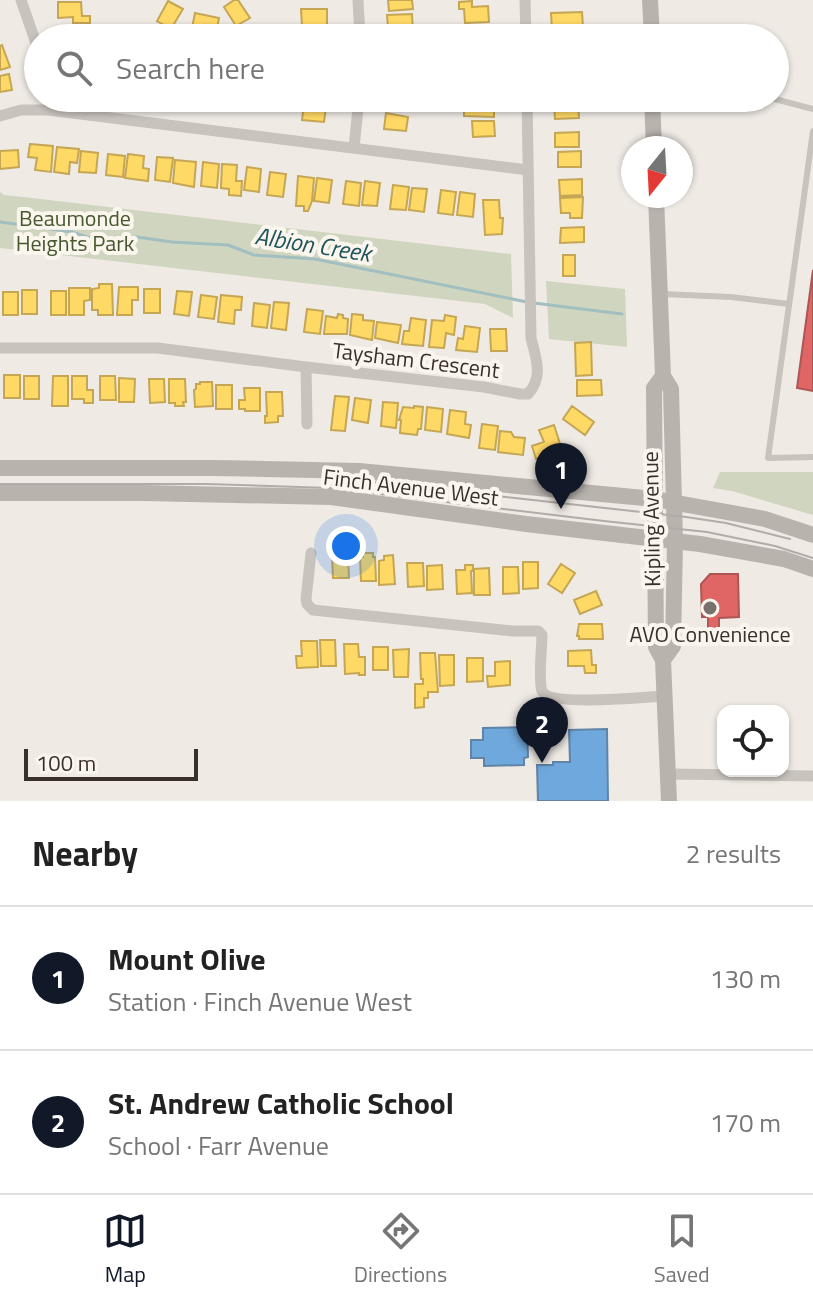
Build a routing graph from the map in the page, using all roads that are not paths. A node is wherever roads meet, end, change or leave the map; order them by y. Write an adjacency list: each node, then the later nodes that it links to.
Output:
1 (21, 0): 5 (street)
2 (358, 0): 6 (street)
3 (525, 0): 7 (street)
4 (650, 0): 8 (main road)
5 (29, 24)
6 (359, 24)
7 (526, 24)
8 (651, 24)
9 (789, 103): 11 (lane)
10 (24, 109): 16 (street)
11 (813, 109)
12 (103, 112): 19 (street)
13 (358, 112): 19 (street)
14 (527, 112): 20 (street, Taysham Crescent)
15 (653, 112): 18 (main road)
16 (0, 116)
17 (813, 131): 23 (lane)
18 (654, 136)
19 (354, 148): 20 (street)
20 (528, 170): 25 (street, Taysham Crescent)
21 (656, 208): 22 (main road, Kipling Avenue)
22 (659, 294): 23 (lane); 26 (main road, Kipling Avenue)
23 (789, 304): 28 (lane)
24 (0, 348): 25 (street, Taysham Crescent)
25 (306, 367): 27 (street)
26 (663, 376): 31 (main road, Kipling Avenue); 32 (main road, Kipling Avenue)
27 (307, 424)
28 (813, 457)
29 (0, 468): 31 (main road, Finch Avenue West)
30 (0, 493): 34 (main road, Finch Avenue West)
31 (655, 499): 32 (main road, Finch Avenue West); 34 (main road, Kipling Avenue)
32 (674, 502): 33 (main road, Finch Avenue West); 35 (main road, Kipling Avenue)
33 (813, 535)
34 (654, 538): 35 (main road, Finch Avenue West); 38 (main road, Kipling Avenue)
35 (675, 541): 37 (main road, Finch Avenue West); 38 (main road, Kipling Avenue)
36 (311, 553): 39 (street)
37 (813, 569)
38 (663, 660): 39 (main road, Kipling Avenue)
39 (665, 696): 40 (main road, Kipling Avenue)
40 (669, 774): 41 (street); 42 (main road, Kipling Avenue)
41 (813, 776)
42 (669, 801)

